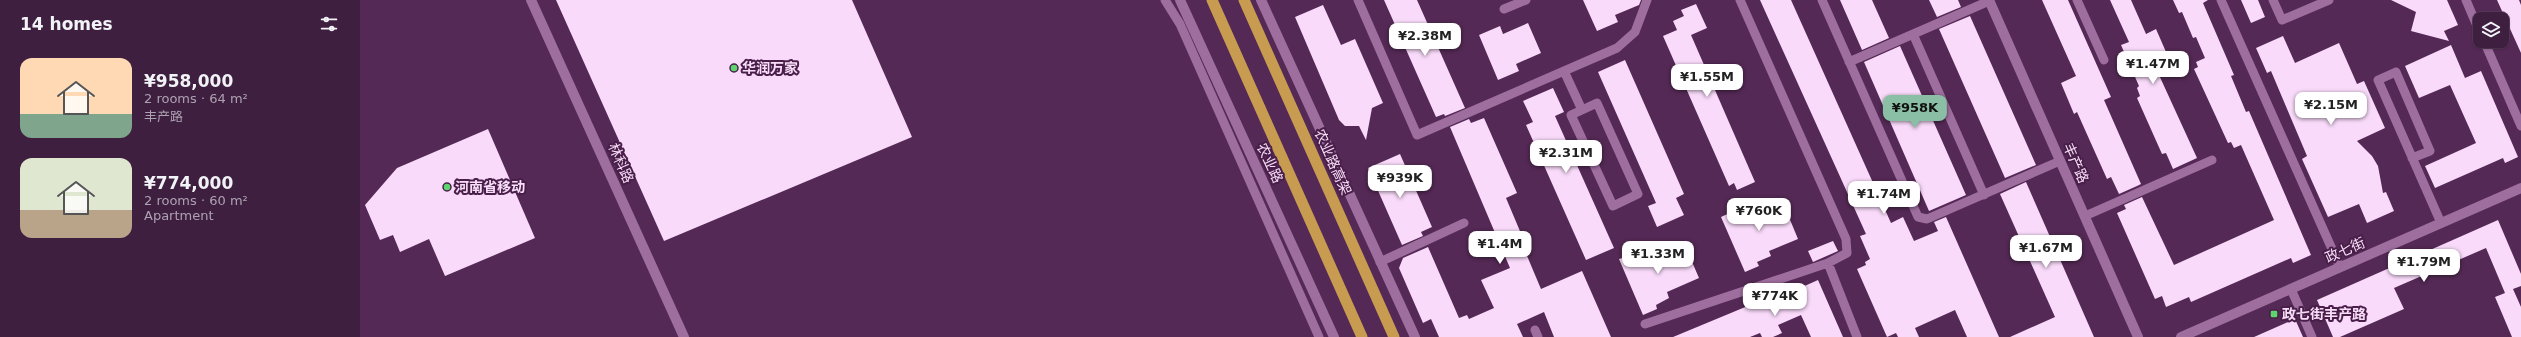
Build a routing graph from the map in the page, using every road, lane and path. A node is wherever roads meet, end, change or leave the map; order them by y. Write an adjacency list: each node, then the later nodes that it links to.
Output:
1 (531, 0): 40 (street, 林科路)
2 (1165, 0): 41 (lane)
3 (1180, 0): 42 (street, 农业路)
4 (1212, 0): 43 (highway)
5 (1244, 0): 44 (highway, 农业路高架)
6 (1261, 0): 35 (street)
7 (1358, 0): 24 (lane)
8 (1526, 0): 18 (lane)
9 (1647, 0): 24 (lane)
10 (1740, 0): 36 (lane)
11 (1822, 0): 23 (lane)
12 (1989, 0): 20 (lane); 29 (street, 丰产路)
13 (2077, 0): 22 (lane)
14 (2221, 0): 37 (lane)
15 (2274, 0): 16 (lane)
16 (2329, 0)
17 (2466, 0): 19 (lane)
18 (1504, 9)
19 (2473, 16)
20 (1913, 34): 23 (lane); 31 (lane)
21 (2487, 48): 26 (lane)
22 (2104, 60)
23 (1850, 62): 31 (lane)
24 (1564, 71): 25 (lane)
25 (1582, 110): 25 (lane)
26 (2521, 126)
27 (2412, 158): 27 (lane); 34 (lane)
28 (2212, 160): 32 (lane)
29 (2060, 161): 31 (lane); 32 (street, 丰产路)
30 (2521, 188): 34 (street, 政七街)
31 (1984, 195)
32 (2085, 216): 47 (street, 丰产路)
33 (1464, 223): 35 (lane)
34 (2441, 223): 37 (street, 政七街)
35 (1380, 262): 45 (street)
36 (1828, 263): 39 (lane); 46 (lane)
37 (2340, 267): 38 (street, 政七街)
38 (2291, 289): 48 (street, 政七街); 49 (lane)
39 (1645, 324)
40 (684, 337)
41 (1319, 337)
42 (1334, 337)
43 (1362, 337)
44 (1394, 337)
45 (1414, 337)
46 (1857, 337)
47 (2138, 337)
48 (2181, 337)
49 (2312, 337)

